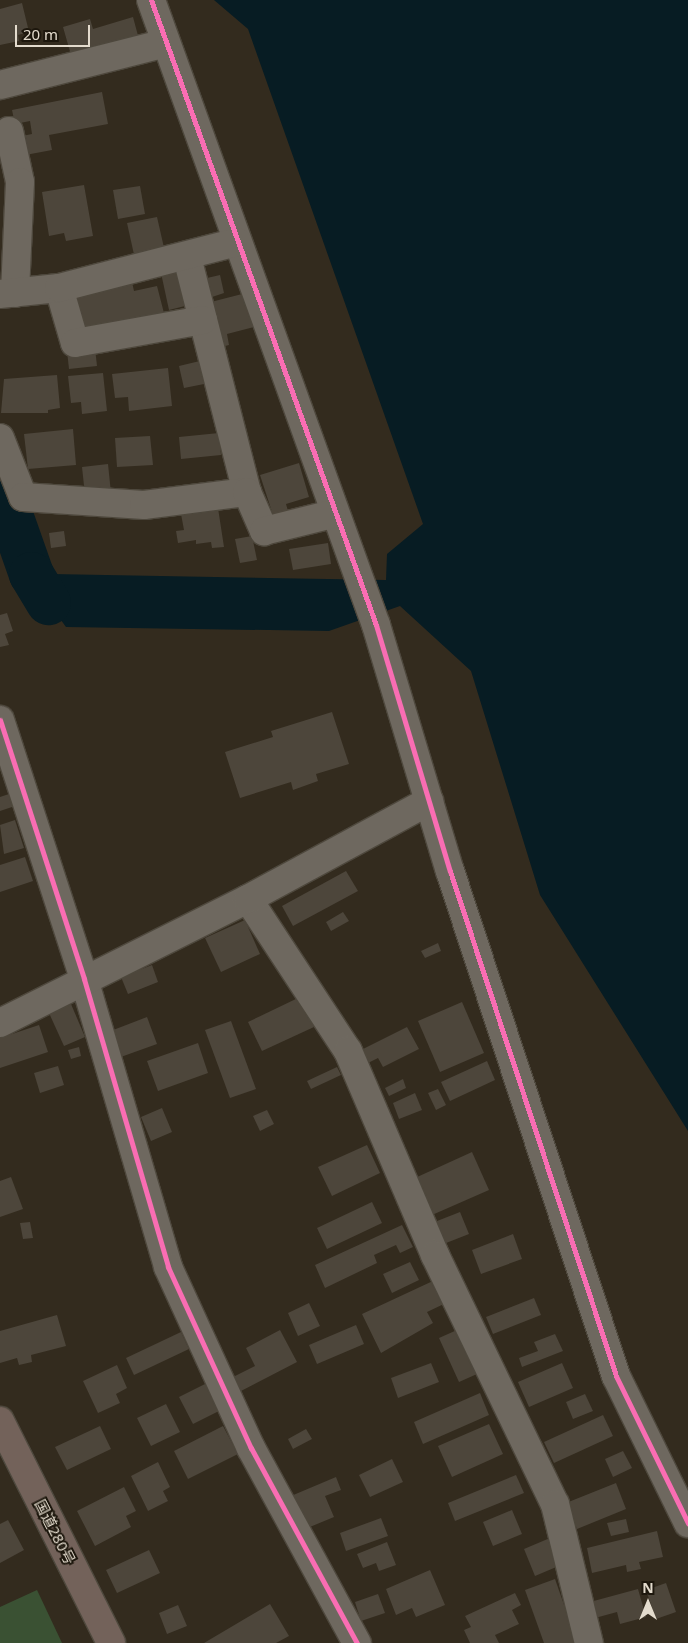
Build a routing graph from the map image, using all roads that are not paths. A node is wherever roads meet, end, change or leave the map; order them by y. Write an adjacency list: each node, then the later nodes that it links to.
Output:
1 (151, 0): 2 (street)
2 (166, 43): 3 (street); 5 (street)
3 (0, 85)
4 (8, 131): 8 (street)
5 (237, 242): 6 (street); 12 (street)
6 (187, 257): 7 (street); 9 (street)
7 (59, 288): 8 (street); 9 (street)
8 (7, 293)
9 (203, 320): 11 (street)
10 (0, 438): 11 (street)
11 (247, 492): 12 (street)
12 (332, 514): 14 (street)
13 (0, 720): 16 (street)
14 (429, 801): 15 (street); 19 (street)
15 (248, 899): 16 (street); 22 (street)
16 (84, 980): 17 (street); 21 (street)
17 (0, 1023)
18 (0, 1421): 20 (highway, 国道280号)
19 (688, 1523)
20 (111, 1643)
21 (357, 1643)
22 (589, 1643)

